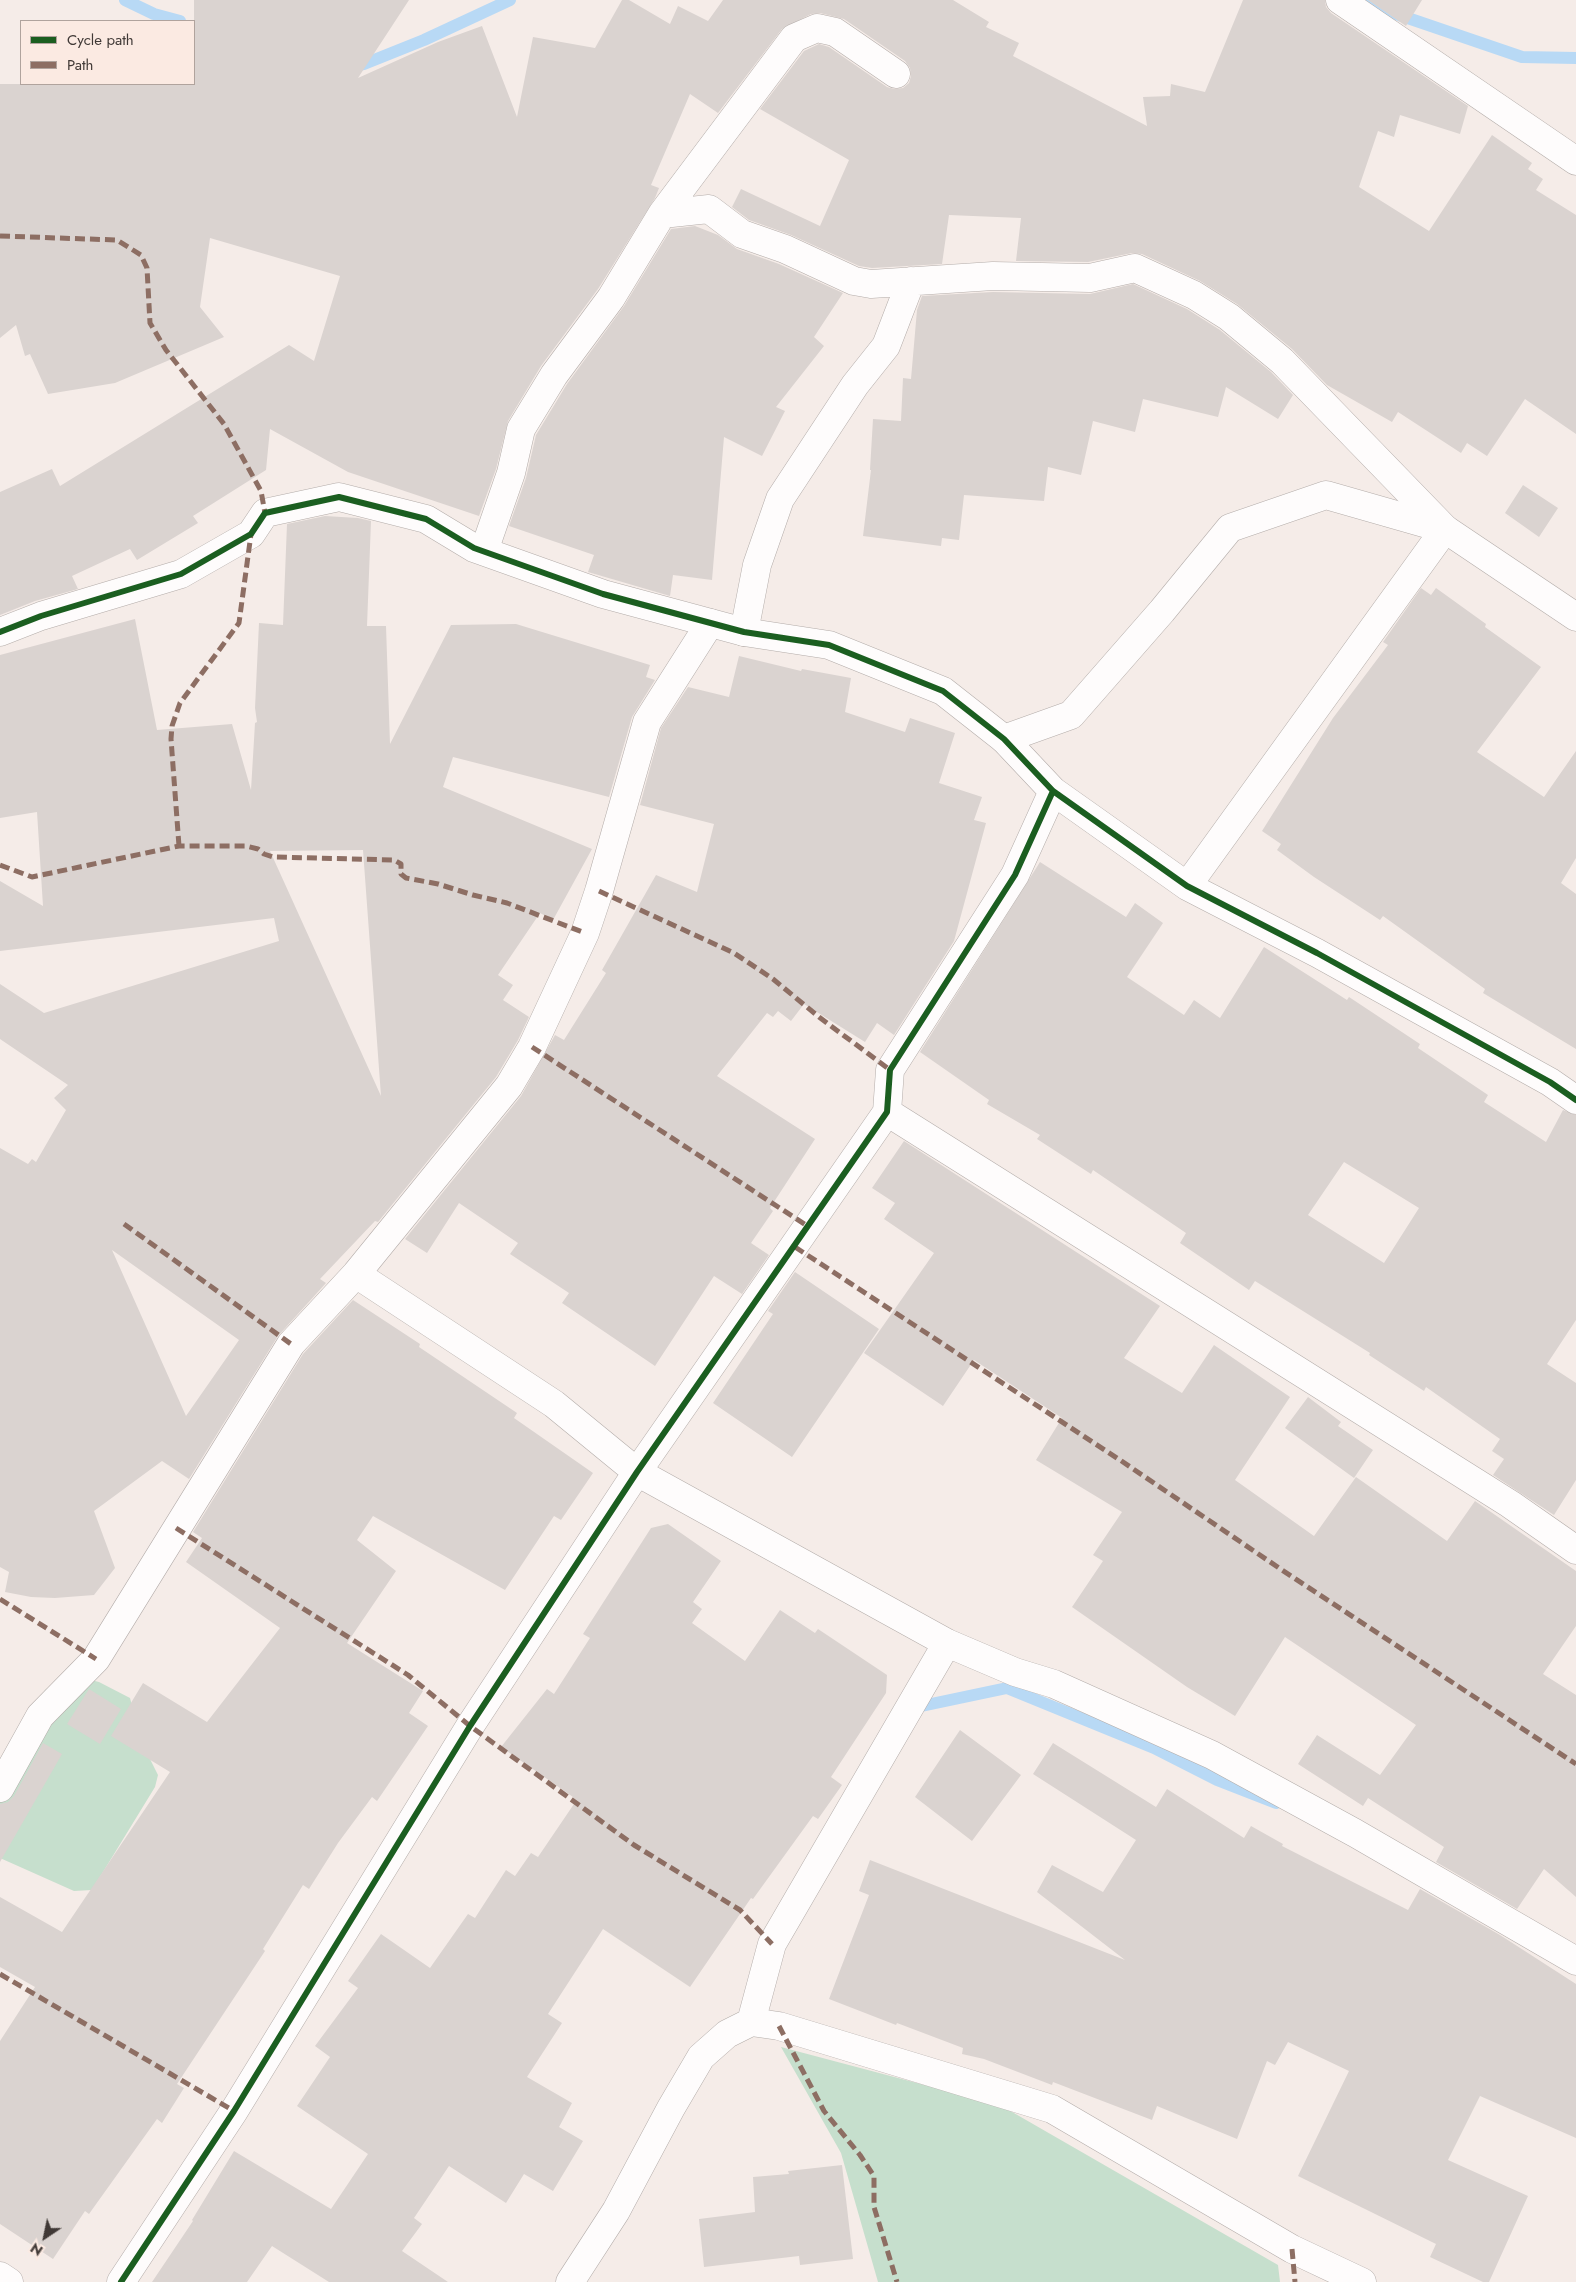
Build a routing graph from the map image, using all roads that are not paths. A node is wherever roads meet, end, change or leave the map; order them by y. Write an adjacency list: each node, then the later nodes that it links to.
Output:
1 (1340, 0): 3 (street)
2 (896, 74): 4 (street)
3 (1576, 161)
4 (662, 214): 5 (street); 7 (street)
5 (911, 281): 6 (street); 11 (street)
6 (1445, 528): 8 (street); 12 (street); 14 (street)
7 (484, 552): 9 (street); 10 (street)
8 (1576, 617)
9 (710, 623): 11 (street); 17 (street)
10 (0, 632)
11 (744, 632): 12 (street)
12 (1004, 739): 13 (street)
13 (1053, 791): 14 (street); 16 (street)
14 (1186, 886): 15 (street)
15 (1576, 1100)
16 (887, 1112): 18 (street); 19 (street)
17 (356, 1274): 18 (street); 21 (street)
18 (637, 1472): 20 (street); 26 (street)
19 (1576, 1550)
20 (947, 1643): 22 (street); 23 (street)
21 (0, 1788)
22 (1576, 1961)
23 (751, 2022): 27 (street); 28 (street)
24 (0, 2276): 25 (street)
25 (9, 2282)
26 (121, 2282)
27 (570, 2282)
28 (1362, 2282)

